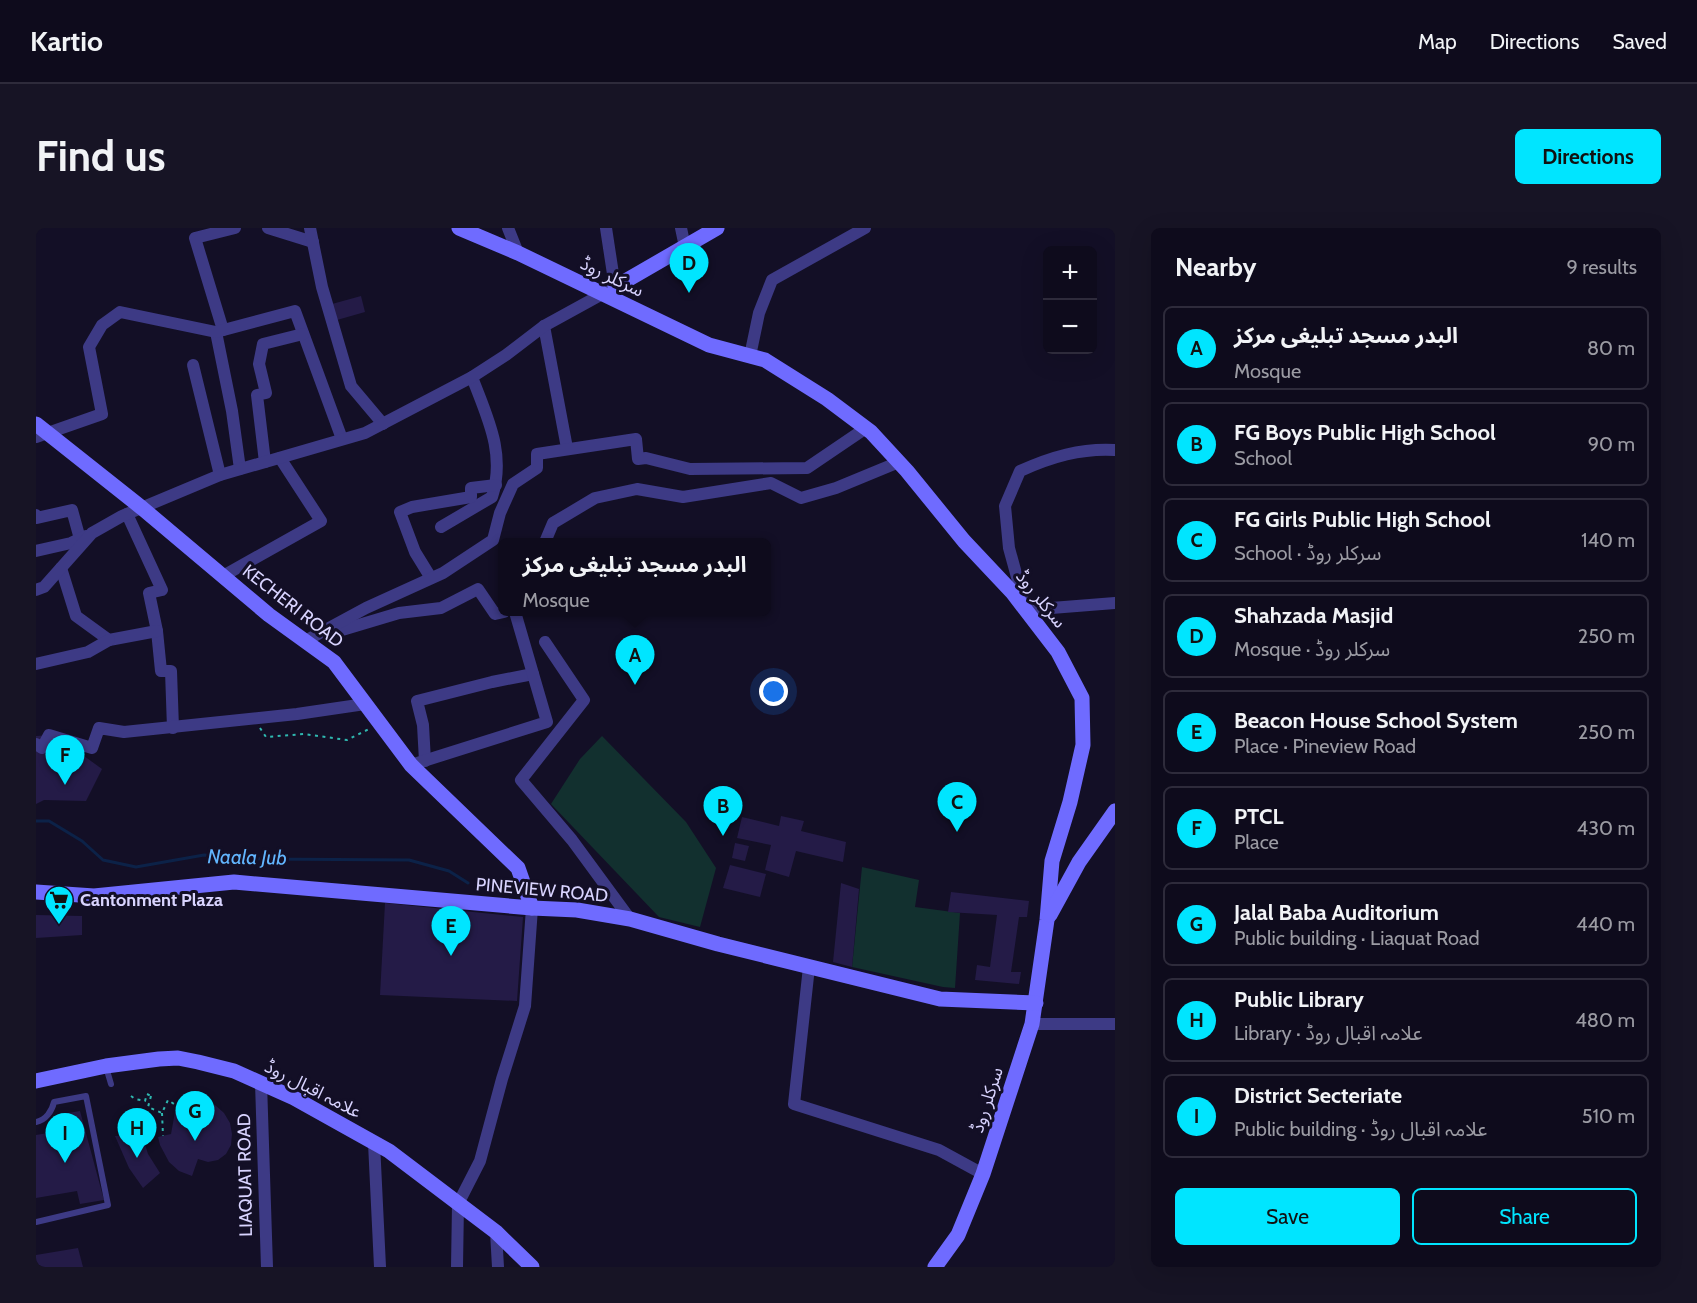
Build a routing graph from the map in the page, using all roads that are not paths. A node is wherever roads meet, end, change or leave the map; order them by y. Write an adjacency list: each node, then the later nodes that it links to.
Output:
1 (235, 228): 15 (street)
2 (268, 228): 10 (street)
3 (310, 228): 10 (street)
4 (459, 228): 12 (main road, سرکلر روڈ)
5 (507, 228): 12 (street)
6 (606, 228): 13 (street)
7 (681, 228): 11 (street)
8 (865, 228): 17 (street)
9 (710, 230): 11 (main road)
10 (313, 242): 20 (street)
11 (685, 247): 13 (main road)
12 (518, 253): 13 (main road, سرکلر روڈ)
13 (609, 290): 14 (street); 17 (main road, سرکلر روڈ)
14 (544, 326): 19 (street); 24 (street)
15 (219, 331): 16 (street); 22 (street); 29 (street)
16 (303, 334): 23 (street); 27 (street)
17 (750, 356): 21 (main road, سرکلر روڈ)
18 (193, 365): 30 (street)
19 (472, 376): 20 (street); 31 (street)
20 (383, 424): 23 (street)
21 (866, 428): 24 (street); 28 (main road, سرکلر روڈ)
22 (39, 431): 32 (main road, KECHERI ROAD)
23 (342, 439): 26 (street)
24 (567, 448): 42 (street)
25 (1115, 450): 45 (street)
26 (280, 458): 27 (street); 41 (street)
27 (265, 462): 29 (street)
28 (899, 462): 37 (street); 45 (main road, سرکلر روڈ)
29 (240, 469): 30 (street)
30 (220, 475): 32 (street)
31 (496, 485): 35 (street); 42 (street)
32 (142, 508): 33 (street); 41 (main road, KECHERI ROAD)
33 (127, 514): 36 (street); 48 (street)
34 (36, 515): 38 (street)
35 (441, 527)
36 (92, 533): 38 (street); 40 (street)
37 (547, 538)
38 (80, 539): 39 (street)
39 (36, 551)
40 (61, 568): 43 (street); 49 (street)
41 (223, 576): 50 (main road, KECHERI ROAD)
42 (431, 578): 50 (street)
43 (36, 590)
44 (1115, 603): 45 (street)
45 (1026, 610): 62 (main road, سرکلر روڈ)
46 (498, 613): 50 (street)
47 (516, 616): 53 (street)
48 (158, 631): 49 (street); 55 (street)
49 (109, 640): 52 (street)
50 (305, 641): 54 (main road, KECHERI ROAD)
51 (545, 642): 61 (street)
52 (36, 664)
53 (533, 674): 57 (street); 57 (street)
54 (365, 704): 55 (street); 57 (main road, KECHERI ROAD)
55 (173, 728): 56 (street)
56 (36, 744)
57 (418, 763): 60 (main road, KECHERI ROAD)
58 (1115, 811): 62 (main road)
59 (36, 892): 60 (main road, PINEVIEW ROAD)
60 (532, 908): 61 (main road, PINEVIEW ROAD); 74 (street)
61 (630, 920): 63 (main road, PINEVIEW ROAD)
62 (1047, 920): 64 (main road, سرکلر روڈ)
63 (809, 967): 64 (main road, PINEVIEW ROAD); 73 (street)
64 (1036, 1003): 65 (main road, سرکلر روڈ)
65 (1032, 1024): 66 (street); 73 (main road, سرکلر روڈ)
66 (1115, 1024)
67 (106, 1066): 68 (main road, علامہ اقبال روڈ); 69 (main road, علامہ اقبال روڈ); 70 (lane)
68 (36, 1081)
69 (261, 1083): 72 (main road, علامہ اقبال روڈ); 77 (street, LIAQUAT ROAD)
70 (111, 1084)
71 (36, 1122): 75 (lane)
72 (374, 1143): 74 (main road, علامہ اقبال روڈ); 78 (street)
73 (983, 1174): 82 (main road, سرکلر روڈ)
74 (458, 1204): 76 (main road, علامہ اقبال روڈ); 79 (street)
75 (36, 1222)
76 (496, 1232): 80 (street); 81 (main road, علامہ اقبال روڈ)
77 (267, 1267)
78 (380, 1267)
79 (457, 1267)
80 (498, 1267)
81 (532, 1267)
82 (935, 1267)

